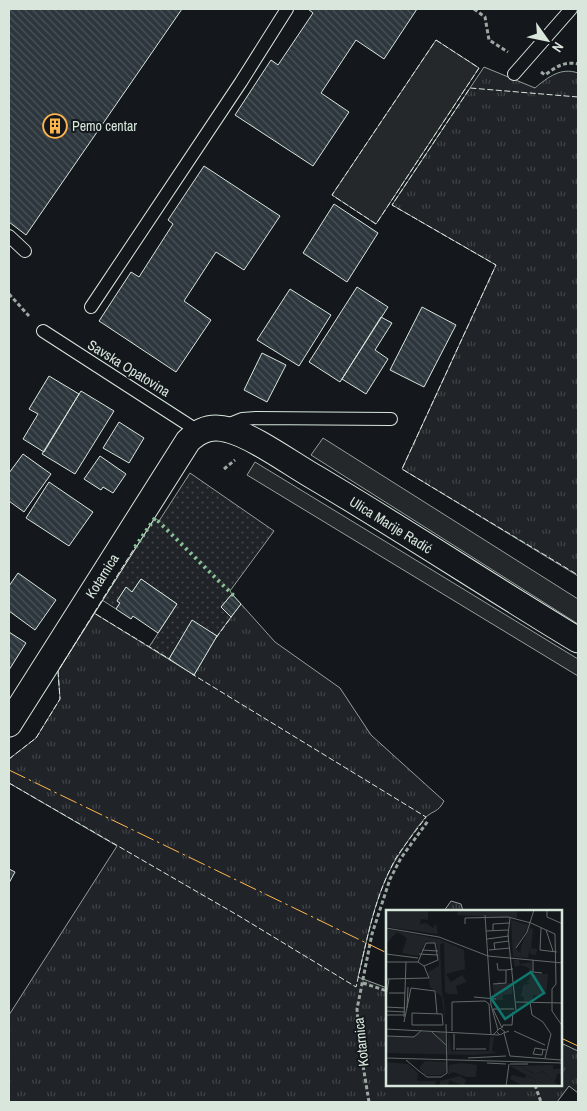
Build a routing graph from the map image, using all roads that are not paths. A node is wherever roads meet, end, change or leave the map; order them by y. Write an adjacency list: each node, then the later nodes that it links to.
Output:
1 (287, 9): 6 (lane)
2 (571, 9): 3 (lane)
3 (514, 74)
4 (9, 236): 5 (lane)
5 (25, 251)
6 (91, 307)
7 (43, 331): 9 (lane, Savska Opatovina)
8 (391, 419): 9 (lane)
9 (209, 429): 10 (street, Ulica Marije Radić); 11 (street, Kotarnica)
10 (578, 640)
11 (10, 720)

